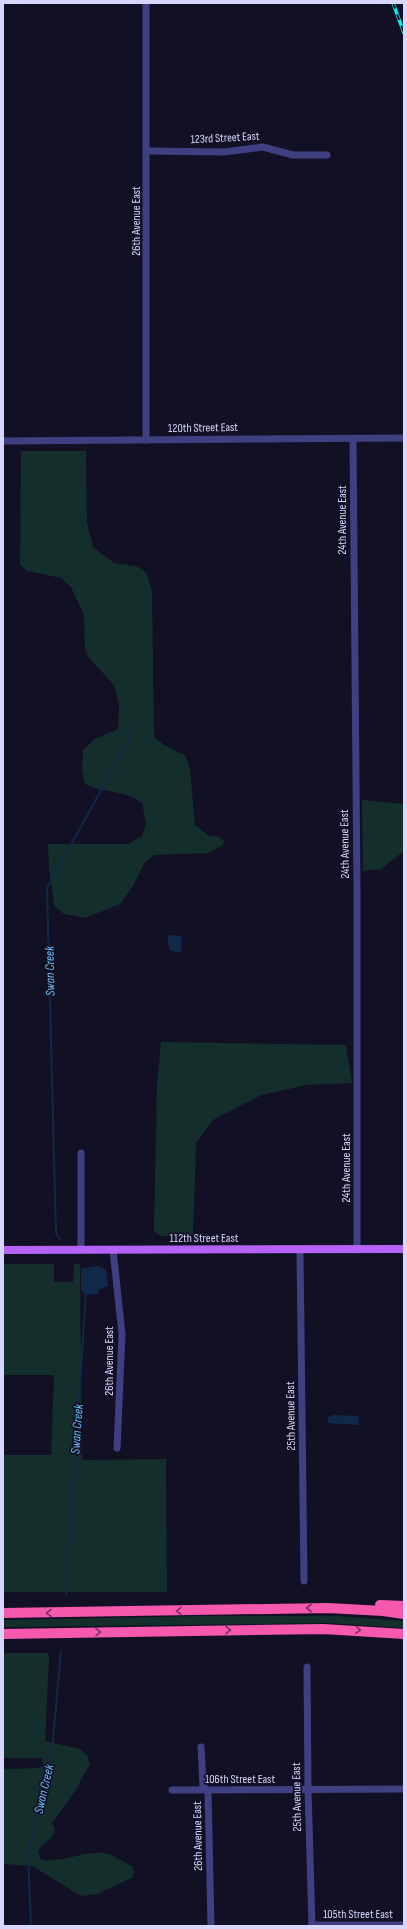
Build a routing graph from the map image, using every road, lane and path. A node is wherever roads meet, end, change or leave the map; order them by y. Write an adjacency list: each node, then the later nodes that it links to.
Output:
1 (146, 3): 2 (street, 26th Avenue East)
2 (147, 150): 3 (street, 123rd Street East); 6 (street, 26th Avenue East)
3 (327, 155)
4 (353, 438): 5 (street, 120th Street East); 6 (street, 120th Street East); 14 (street, 24th Avenue East)
5 (404, 438)
6 (146, 440): 7 (street, 120th Street East)
7 (3, 441)
8 (81, 1153): 11 (street)
9 (404, 1249): 14 (main road, 112th Street East)
10 (3, 1250): 11 (main road, 112th Street East)
11 (81, 1250): 12 (main road, 112th Street East)
12 (112, 1250): 13 (main road, 112th Street East); 15 (street, 26th Avenue East)
13 (300, 1250): 14 (main road, 112th Street East); 16 (street, 25th Avenue East)
14 (357, 1250)
15 (117, 1448)
16 (304, 1581)
17 (404, 1606): 18 (highway)
18 (328, 1608): 19 (highway, one-way to 19); 20 (highway)
19 (3, 1613)
20 (404, 1614)
21 (3, 1634): 22 (highway, one-way to 22)
22 (404, 1634)
23 (307, 1667): 25 (street, 25th Avenue East)
24 (201, 1747): 28 (street, 26th Avenue East)
25 (308, 1789): 26 (street, 106th Street East); 28 (street, 106th Street East); 31 (street, 25th Avenue East)
26 (404, 1789)
27 (172, 1790): 28 (street, 106th Street East)
28 (208, 1791): 30 (street, 26th Avenue East)
29 (404, 1924): 31 (street, 105th Street East)
30 (211, 1926)
31 (312, 1926)

